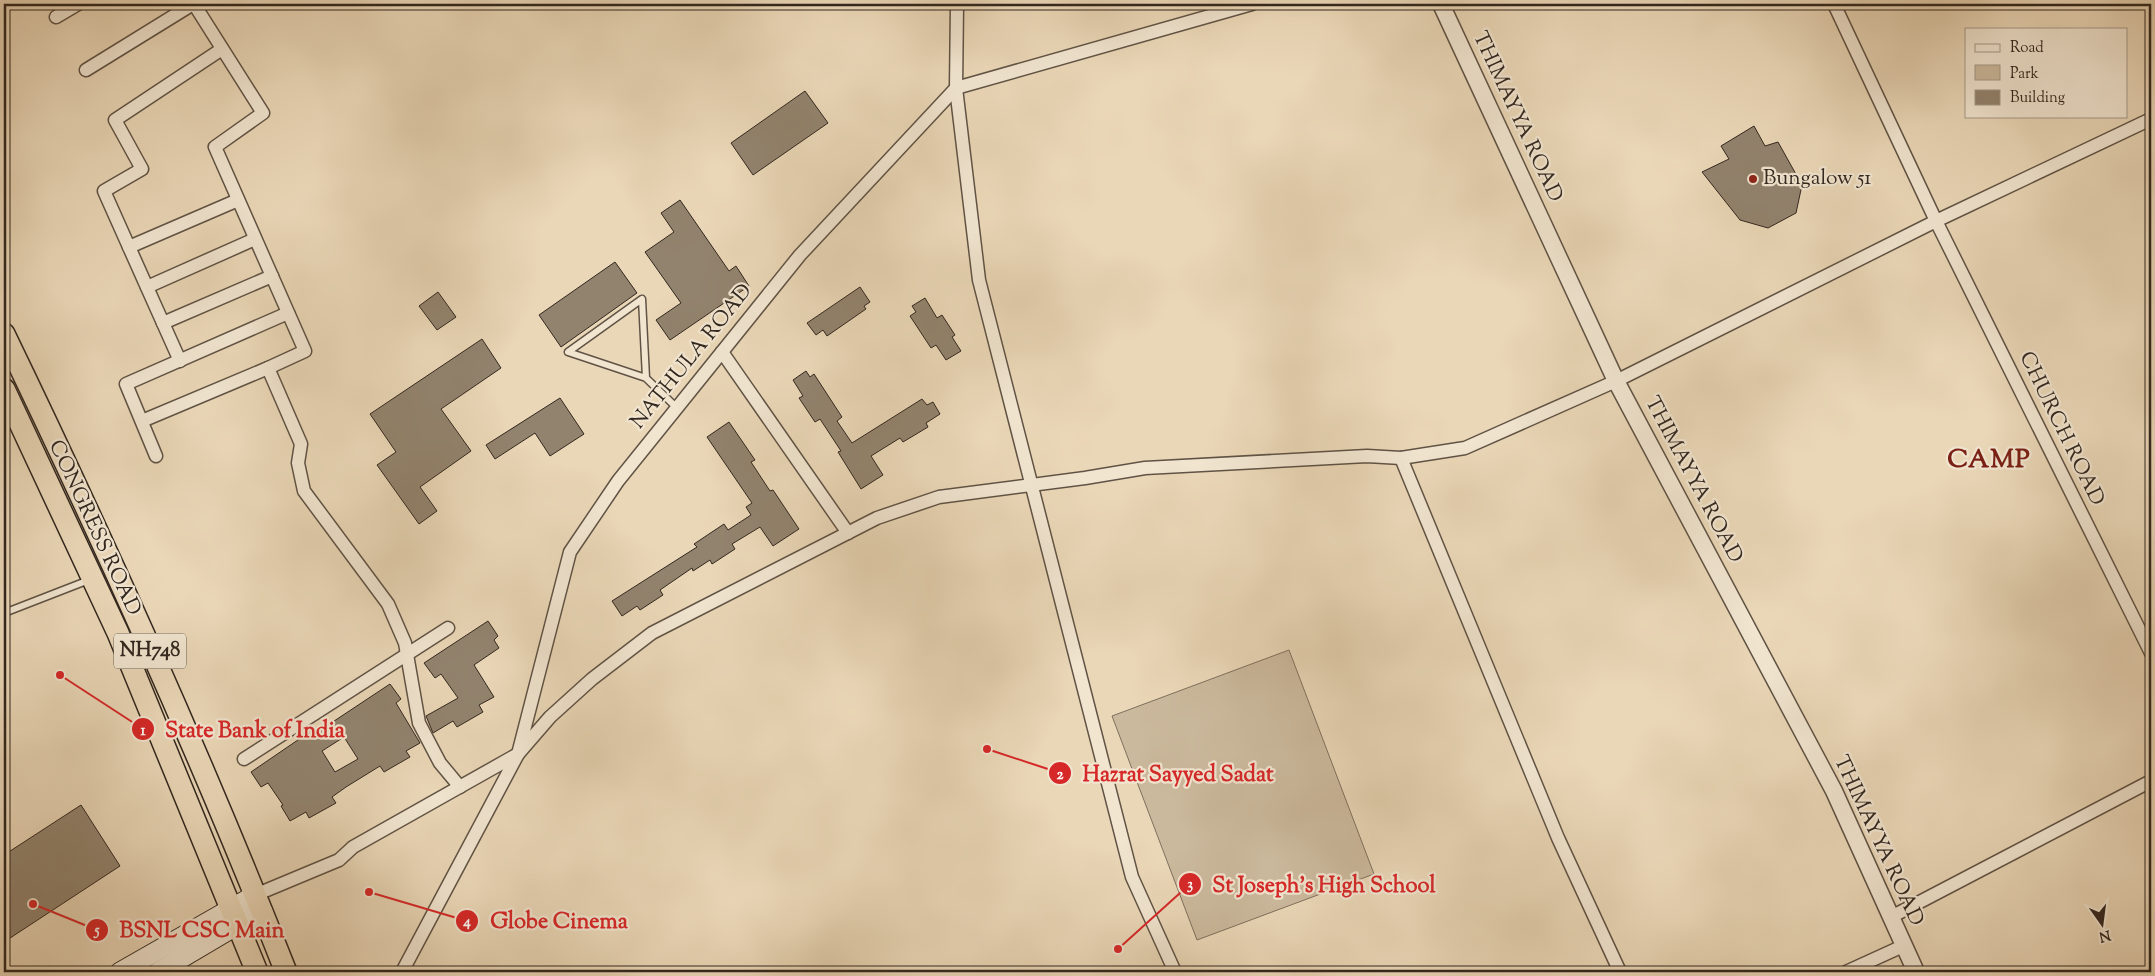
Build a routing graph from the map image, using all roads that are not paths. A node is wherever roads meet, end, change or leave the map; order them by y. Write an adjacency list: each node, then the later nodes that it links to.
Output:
1 (78, 4): 7 (street)
2 (194, 4): 8 (street); 9 (street)
3 (957, 4): 10 (street)
4 (1252, 4): 10 (street)
5 (1441, 4): 25 (street, THIMAYYA ROAD)
6 (1834, 4): 13 (street, CHURCH ROAD)
7 (56, 17)
8 (222, 49): 12 (street); 15 (street)
9 (86, 70)
10 (956, 88): 21 (street, NATHULA ROAD); 31 (street)
11 (2151, 119): 13 (street)
12 (238, 200): 14 (street); 15 (street)
13 (1936, 222): 25 (street); 36 (street, CHURCH ROAD)
14 (255, 239): 16 (street); 17 (street)
15 (129, 246): 17 (street)
16 (272, 276): 18 (street); 19 (street)
17 (147, 287): 19 (street)
18 (288, 313): 22 (street); 23 (street)
19 (163, 323): 22 (street)
20 (4, 334): 42 (highway, CONGRESS ROAD / NH748)
21 (722, 352): 27 (street, NATHULA ROAD); 32 (street)
22 (180, 361): 28 (street)
23 (268, 368): 28 (street); 37 (street)
24 (646, 378): 24 (lane); 27 (lane)
25 (1616, 382): 30 (street); 44 (street, THIMAYYA ROAD)
26 (4, 389): 33 (highway, CONGRESS ROAD / NH748)
27 (677, 408): 38 (street, NATHULA ROAD)
28 (142, 421): 29 (street)
29 (156, 456)
30 (1401, 458): 31 (street); 52 (street)
31 (1033, 484): 32 (street); 51 (street)
32 (848, 533): 38 (street)
33 (93, 579): 34 (lane); 43 (highway, CONGRESS ROAD / NH748)
34 (4, 613)
35 (448, 628): 37 (street)
36 (2151, 653)
37 (407, 655): 39 (street); 41 (street)
38 (518, 754): 41 (street); 50 (street, NATHULA ROAD)
39 (244, 759)
40 (2151, 781): 44 (street)
41 (460, 787): 42 (street)
42 (259, 903): 43 (main road); 49 (highway, CONGRESS ROAD / NH748)
43 (235, 916): 46 (main road); 47 (main road); 48 (highway, CONGRESS ROAD / NH748)
44 (1891, 917): 45 (street, THIMAYYA ROAD)
45 (1903, 946): 53 (street); 54 (street, THIMAYYA ROAD)
46 (120, 972)
47 (158, 972)
48 (257, 972)
49 (286, 972)
50 (402, 972)
51 (1175, 972)
52 (1620, 972)
53 (1846, 972)
54 (1916, 972)

